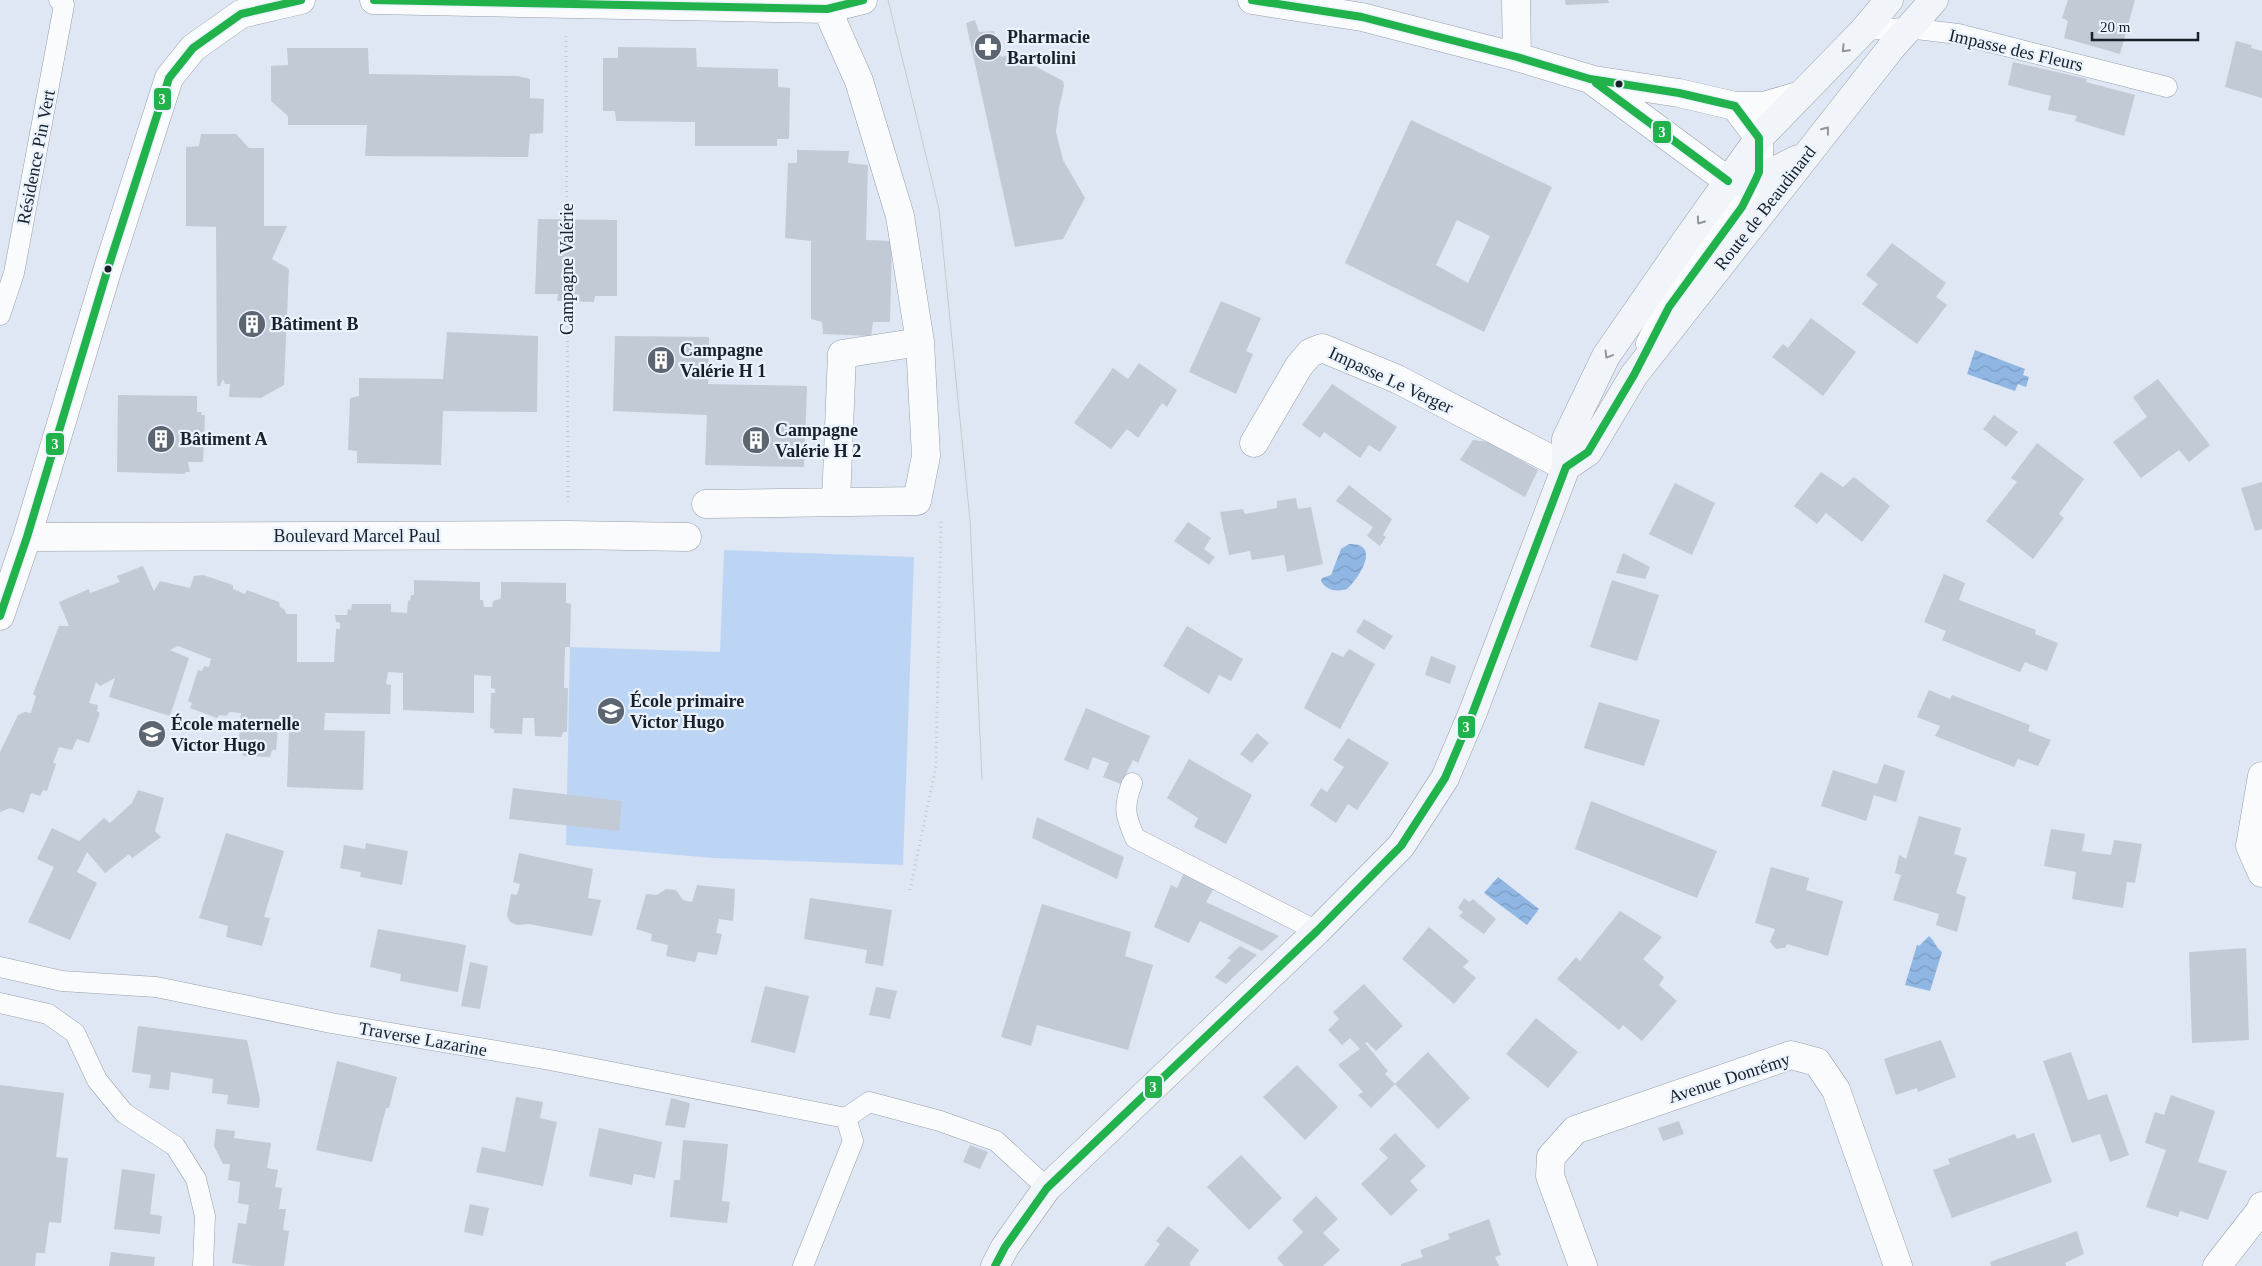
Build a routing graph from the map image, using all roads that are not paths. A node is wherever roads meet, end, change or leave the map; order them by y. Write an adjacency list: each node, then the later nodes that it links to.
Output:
1 (59, 0): 22 (lane, Résidence Pin Vert)
2 (301, 0): 29 (street)
3 (374, 0): 9 (street)
4 (863, 0): 10 (street)
5 (1252, 0): 13 (street)
6 (1516, 0): 13 (street)
7 (1889, 0): 12 (street)
8 (1934, 0): 11 (street, Route de Beaudinard)
9 (777, 4): 10 (street)
10 (827, 9): 23 (street)
11 (1908, 28): 12 (lane, Impasse des Fleurs); 15 (lane, Impasse des Fleurs); 19 (street, Route de Beaudinard, one-way to 11)
12 (1864, 30): 16 (street, one-way to 16)
13 (1517, 57): 14 (street)
14 (1590, 79): 17 (street); 21 (street)
15 (2167, 87)
16 (1801, 95): 17 (street); 18 (street)
17 (1736, 106): 18 (street)
18 (1759, 138): 20 (street); 21 (street)
19 (1807, 154): 20 (street); 24 (street, Route de Beaudinard)
20 (1756, 179): 21 (street); 24 (street)
21 (1728, 181): 26 (street, one-way to 26)
22 (0, 315)
23 (920, 342): 27 (street); 27 (street)
24 (1634, 375): 26 (street, Route de Beaudinard)
25 (1254, 442): 26 (street, Impasse Le Verger)
26 (1566, 467): 35 (street)
27 (836, 502): 28 (street)
28 (706, 504)
29 (27, 537): 30 (street, Boulevard Marcel Paul); 31 (street)
30 (687, 537)
31 (0, 616)
32 (2262, 776): 34 (street)
33 (1132, 783): 35 (lane)
34 (2262, 873)
35 (1317, 931): 39 (street)
36 (0, 967): 38 (lane, Traverse Lazarine)
37 (0, 1003): 41 (lane)
38 (846, 1118): 39 (lane); 42 (lane)
39 (1047, 1188): 43 (street)
40 (2262, 1206): 46 (street)
41 (203, 1266)
42 (803, 1266)
43 (996, 1266)
44 (1583, 1266): 45 (street, Avenue Donrémy)
45 (1898, 1266)
46 (2216, 1266)

